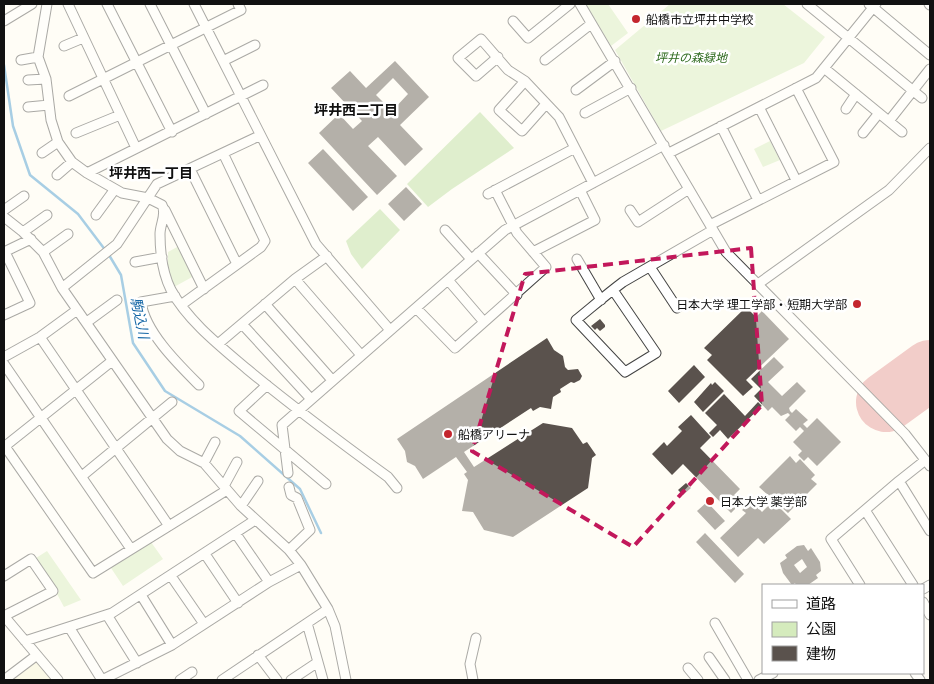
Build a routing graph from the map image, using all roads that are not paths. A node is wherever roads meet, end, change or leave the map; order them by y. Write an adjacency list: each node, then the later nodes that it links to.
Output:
1 (32, 4): 12 (street)
2 (47, 4): 22 (street)
3 (68, 4): 16 (street)
4 (107, 4): 27 (street)
5 (150, 4): 18 (street)
6 (194, 4): 15 (street)
7 (238, 4): 15 (street)
8 (570, 4): 13 (street)
9 (580, 4): 14 (street)
10 (807, 4): 17 (street)
11 (872, 5): 17 (street); 21 (street)
12 (4, 20)
13 (513, 21)
14 (591, 24): 25 (street); 28 (street)
15 (206, 27): 18 (street); 26 (street)
16 (83, 38): 19 (street); 32 (street)
17 (848, 38): 29 (street); 39 (street)
18 (170, 44): 27 (street); 51 (street)
19 (64, 46)
20 (255, 46): 26 (street)
21 (930, 55)
22 (38, 57): 24 (street); 31 (street)
23 (498, 57): 34 (street)
24 (21, 60)
25 (545, 60)
26 (223, 61): 42 (street)
27 (136, 62): 32 (street); 55 (street)
28 (615, 62): 36 (street); 38 (street)
29 (824, 68): 37 (street); 40 (street)
30 (930, 69): 39 (street)
31 (46, 79): 33 (street); 45 (street)
32 (102, 79): 41 (street); 52 (street)
33 (28, 80)
34 (525, 81): 44 (street); 44 (street)
35 (263, 85): 42 (street)
36 (631, 88): 49 (street); 64 (street)
37 (796, 88): 47 (street); 71 (street)
38 (576, 90)
39 (913, 91): 43 (street); 53 (street)
40 (856, 94): 48 (street); 50 (street)
41 (68, 96)
42 (240, 96): 51 (street); 59 (street)
43 (922, 98)
44 (546, 104): 62 (street)
45 (49, 105): 46 (street); 60 (street)
46 (28, 107)
47 (759, 107): 54 (street); 71 (street)
48 (846, 109)
49 (584, 113)
50 (879, 113): 53 (street); 58 (street)
51 (206, 114): 55 (street)
52 (120, 115): 57 (street); 61 (street)
53 (889, 121): 56 (street)
54 (721, 126): 64 (street); 78 (street)
55 (172, 132): 61 (street)
56 (902, 132)
57 (76, 133)
58 (863, 133)
59 (259, 136): 66 (street); 94 (street)
60 (58, 142): 65 (street); 67 (street)
61 (136, 148): 69 (street)
62 (576, 148): 72 (street); 85 (street)
63 (930, 148): 103 (street)
64 (666, 149): 72 (street); 74 (street)
65 (42, 153)
66 (223, 153): 68 (street); 99 (street)
67 (72, 162): 69 (street); 70 (street)
68 (190, 169): 77 (street); 99 (street)
69 (87, 173): 73 (street)
70 (57, 175)
71 (796, 180): 78 (street)
72 (593, 183): 75 (street)
73 (115, 189): 77 (street); 83 (street)
74 (689, 189): 81 (street); 86 (street)
75 (580, 190): 85 (street); 93 (street)
76 (24, 196): 80 (street)
77 (148, 198): 79 (street); 104 (street)
78 (758, 200): 86 (street)
79 (164, 208): 96 (street); 105 (street)
80 (4, 210)
81 (630, 210)
82 (47, 215): 88 (street)
83 (96, 215)
84 (4, 217): 88 (street)
85 (513, 224): 93 (street); 95 (street)
86 (711, 227): 100 (street); 103 (street)
87 (446, 230): 95 (street)
88 (24, 232): 90 (street)
89 (68, 234): 92 (street)
90 (31, 239): 91 (street); 92 (street)
91 (4, 252): 116 (street)
92 (43, 252): 104 (street)
93 (534, 252): 107 (street)
94 (327, 256): 101 (street); 120 (street)
95 (475, 256): 102 (street); 107 (street)
96 (162, 257): 98 (street); 108 (street)
97 (577, 259): 110 (street)
98 (135, 262)
99 (237, 264): 105 (street)
100 (650, 267): 106 (street); 114 (street)
101 (295, 279): 111 (street); 123 (street)
102 (448, 280): 113 (street); 118 (street)
103 (758, 284): 142 (street)
104 (62, 288): 115 (street)
105 (204, 288): 112 (street)
106 (612, 290): 110 (street); 110 (street)
107 (517, 295): 118 (street)
108 (175, 296): 112 (street); 128 (street)
109 (117, 300): 117 (street)
110 (601, 300)
111 (265, 304): 119 (street); 127 (street)
112 (181, 305): 122 (street)
113 (416, 308): 118 (street); 120 (street)
114 (677, 308)
115 (77, 310): 117 (street); 121 (street)
116 (4, 315)
117 (86, 322): 125 (street)
118 (484, 322)
119 (242, 324): 122 (street); 131 (street)
120 (390, 330): 123 (street)
121 (40, 337): 124 (street); 130 (street)
122 (218, 344): 129 (street)
123 (362, 355): 127 (street)
124 (4, 357)
125 (112, 361): 130 (street); 135 (street)
126 (4, 364): 134 (street)
127 (332, 380): 131 (street)
128 (199, 385)
129 (267, 385): 133 (street); 139 (street)
130 (76, 389): 134 (street); 138 (street)
131 (311, 399): 133 (street)
132 (172, 402): 135 (street)
133 (298, 411): 139 (street); 150 (street)
134 (40, 418): 137 (street); 144 (street)
135 (152, 418): 138 (street); 141 (street)
136 (215, 442): 141 (street)
137 (4, 446): 157 (street)
138 (116, 448): 144 (street); 154 (street)
139 (285, 450): 143 (street); 147 (street)
140 (237, 462): 149 (street)
141 (204, 463): 149 (street)
142 (927, 464): 146 (street)
143 (288, 473)
144 (82, 476): 157 (street)
145 (258, 481): 151 (street)
146 (899, 481): 152 (street); 155 (street)
147 (326, 484)
148 (289, 487): 158 (street)
149 (225, 488): 151 (street); 154 (street)
150 (397, 488)
151 (242, 506): 153 (street)
152 (865, 510): 164 (street); 165 (street)
153 (255, 520): 156 (street); 158 (street)
154 (169, 526): 157 (street)
155 (930, 532)
156 (236, 534): 159 (street); 163 (street)
157 (131, 549)
158 (289, 550): 160 (street)
159 (205, 554): 162 (street); 167 (street)
160 (301, 565): 163 (street); 168 (street)
161 (4, 576): 170 (street)
162 (171, 576): 166 (street); 173 (street)
163 (269, 582): 167 (street)
164 (859, 584)
165 (911, 584)
166 (141, 595): 169 (street); 177 (street)
167 (238, 603): 173 (street)
168 (328, 609): 171 (street); 194 (street)
169 (107, 615): 174 (street); 182 (street)
170 (4, 616): 176 (street)
171 (307, 623): 179 (street); 181 (street)
172 (715, 623): 198 (street)
173 (204, 624): 177 (street)
174 (69, 627): 176 (street); 188 (street)
175 (476, 638): 195 (street)
176 (25, 641): 178 (street)
177 (172, 645): 182 (street)
178 (37, 655): 186 (street); 187 (street)
179 (258, 656): 190 (street); 191 (street)
180 (709, 657): 197 (street)
181 (318, 662): 192 (street); 193 (street)
182 (137, 664): 188 (street)
183 (688, 668): 196 (street)
184 (192, 672): 189 (street)
185 (771, 674): 199 (street)
186 (4, 680)
187 (58, 680)
188 (102, 680)
189 (180, 680)
190 (222, 680)
191 (277, 680)
192 (291, 680)
193 (323, 680)
194 (346, 680)
195 (473, 680)
196 (698, 680)
197 (725, 680)
198 (748, 680)
199 (759, 680)

